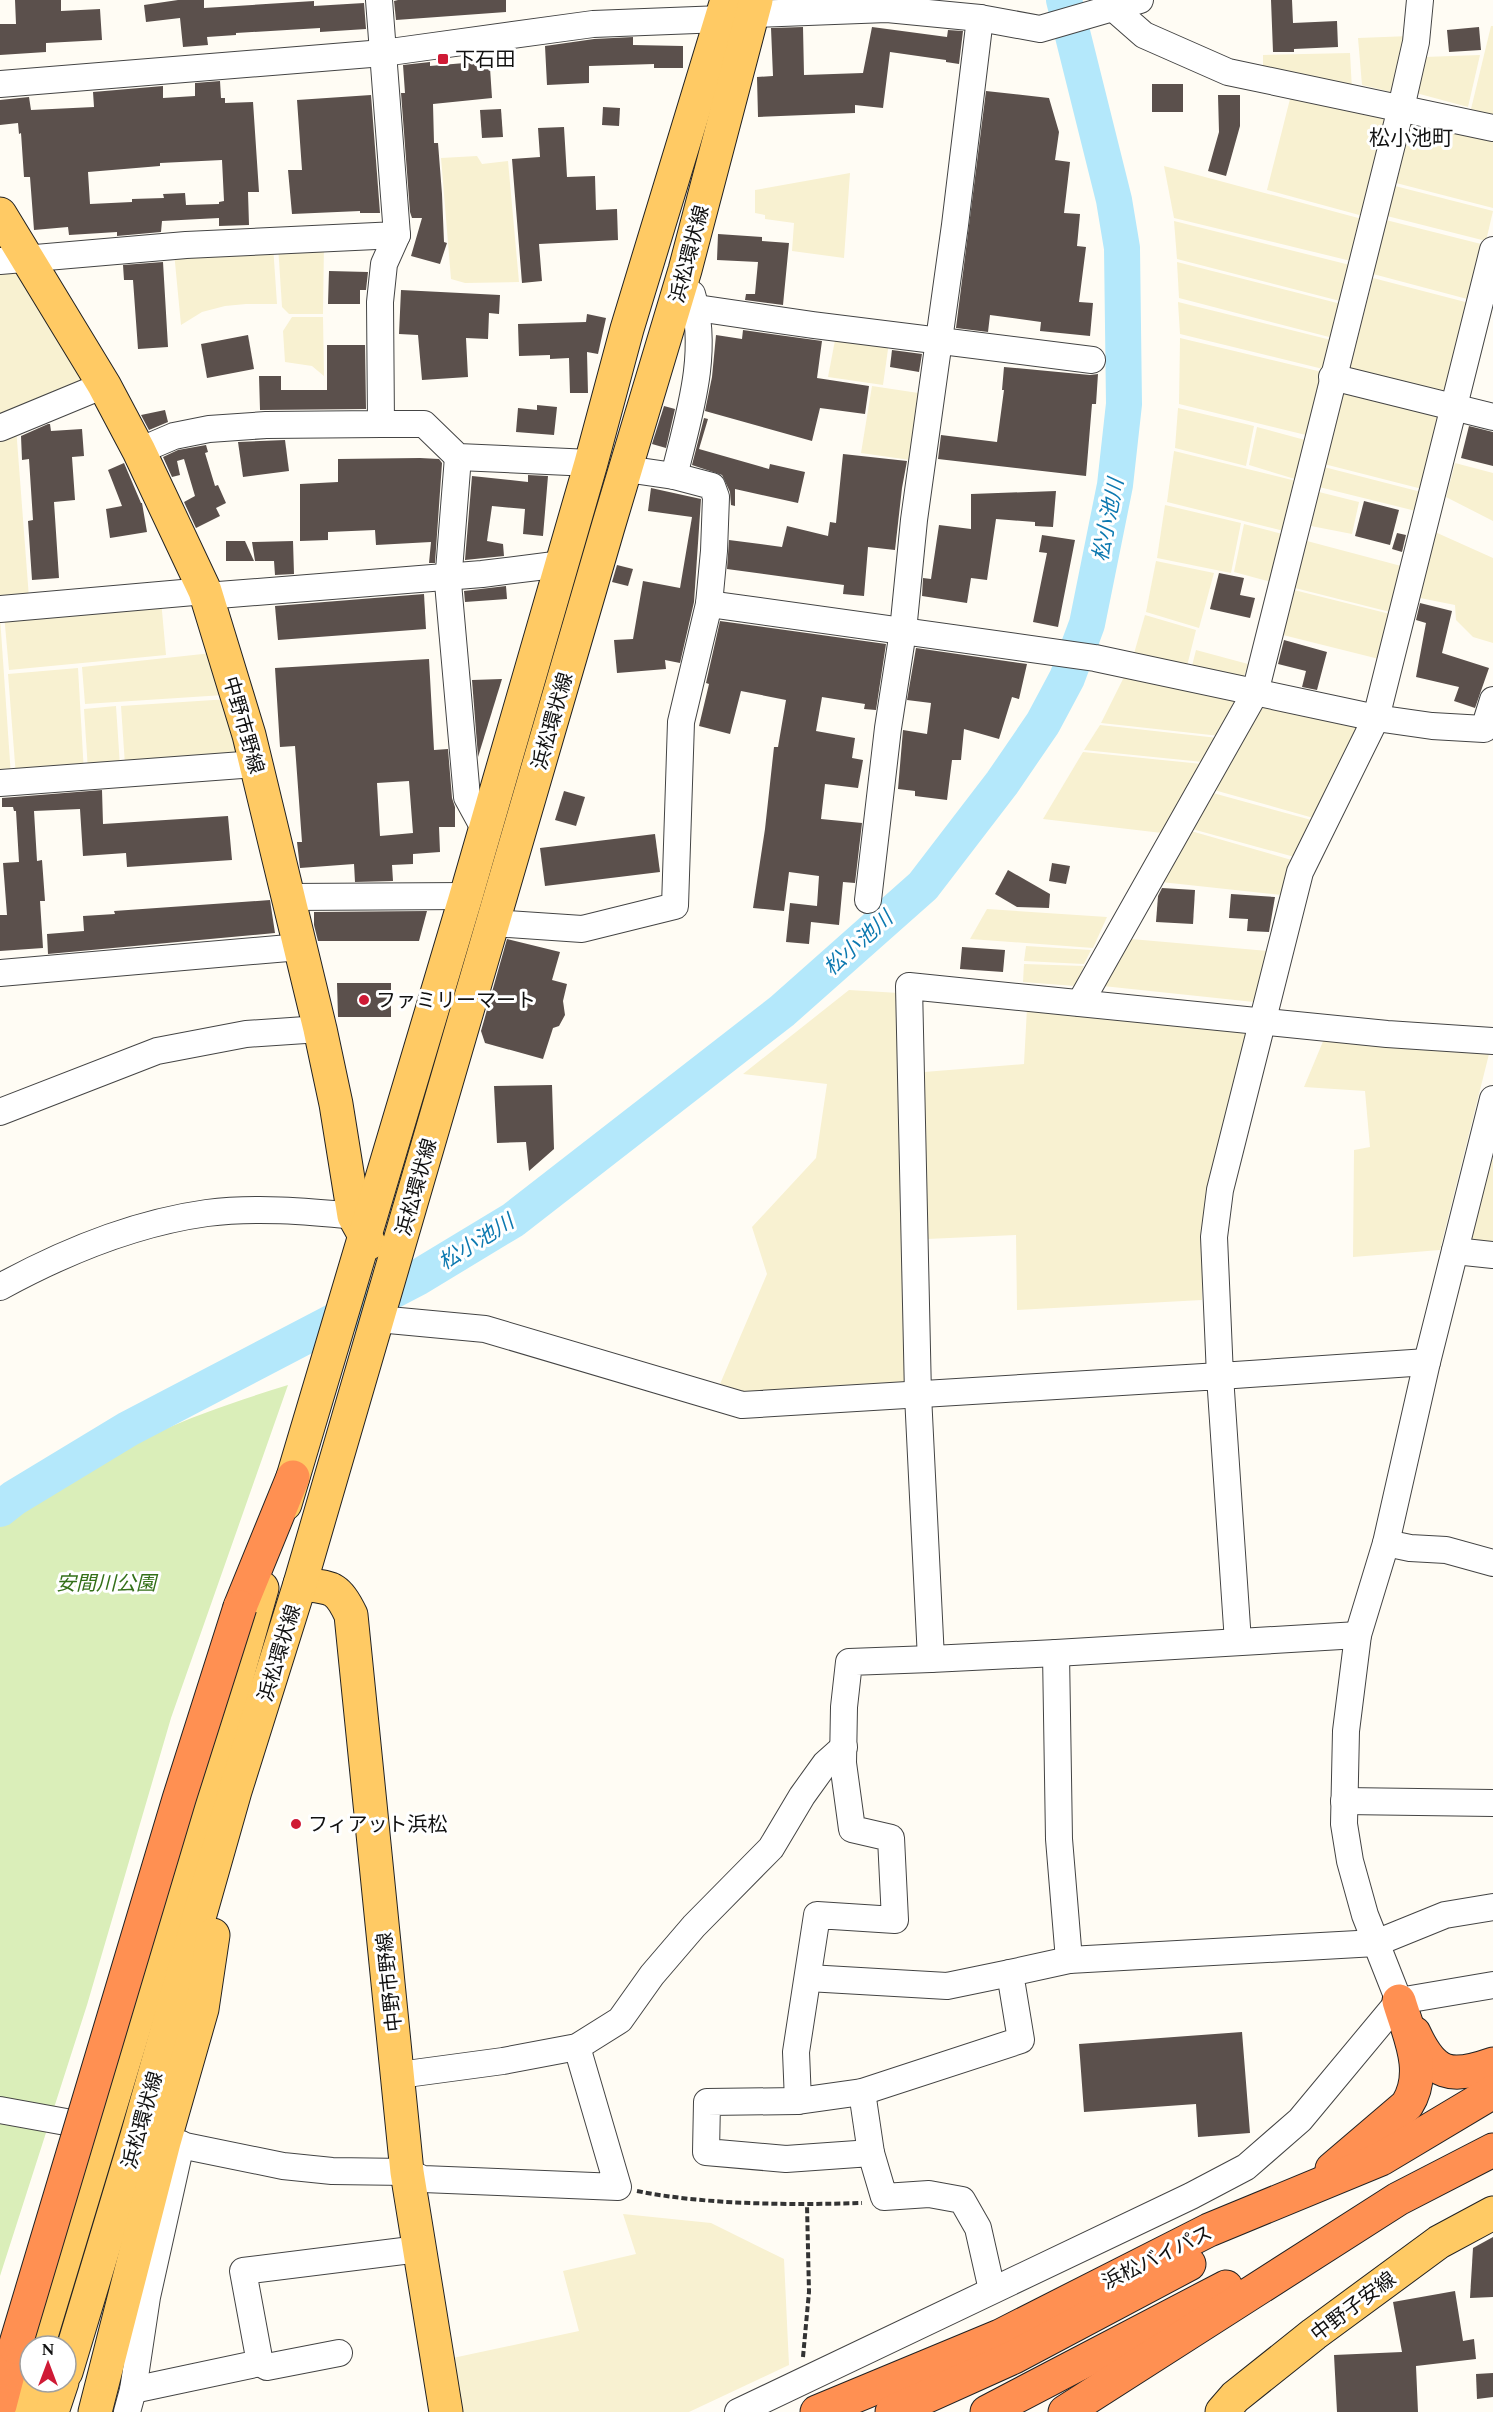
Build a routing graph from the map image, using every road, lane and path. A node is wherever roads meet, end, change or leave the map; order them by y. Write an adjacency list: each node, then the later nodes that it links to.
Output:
1 (379, 0): 7 (street)
2 (1140, 0): 5 (street)
3 (1420, 0): 9 (street)
4 (739, 8): 6 (street); 7 (street); 15 (main road, 浜松環状線); 27 (main road, 浜松環状線)
5 (1100, 11): 6 (street); 9 (street)
6 (980, 18): 17 (street)
7 (383, 52): 8 (street); 12 (street)
8 (0, 84)
9 (1401, 108): 10 (street); 19 (street)
10 (1493, 128)
11 (0, 214): 14 (main road, 中野市野線)
12 (397, 234): 14 (street); 23 (street)
13 (1493, 250): 21 (street)
14 (14, 260): 20 (main road, 中野市野線)
15 (685, 270): 16 (street); 28 (main road, 浜松環状線)
16 (697, 308): 17 (street); 29 (street)
17 (938, 341): 18 (street); 35 (street)
18 (1092, 360)
19 (1332, 377): 21 (street); 36 (street)
20 (104, 385): 24 (street); 25 (main road, 中野市野線)
21 (1455, 409): 22 (street); 38 (street)
22 (1493, 417)
23 (381, 424): 25 (street); 26 (street)
24 (0, 428)
25 (139, 451): 32 (main road, 中野市野線)
26 (458, 457): 27 (street); 31 (street)
27 (591, 463): 30 (main road, 浜松環状線)
28 (626, 469): 29 (street); 45 (main road, 浜松環状線)
29 (674, 476): 33 (street)
30 (562, 564): 31 (street); 41 (main road, 浜松環状線)
31 (448, 576): 32 (street); 41 (street)
32 (206, 594): 34 (street); 39 (main road, 中野市野線)
33 (709, 604): 35 (street); 45 (street)
34 (0, 609)
35 (903, 631): 36 (street); 44 (street)
36 (1255, 693): 38 (street); 48 (street)
37 (1493, 700): 38 (street)
38 (1376, 718): 49 (street)
39 (256, 764): 40 (street); 43 (main road, 中野市野線)
40 (0, 783)
41 (485, 831): 42 (main road, 浜松環状線)
42 (466, 896): 43 (street); 54 (main road, 浜松環状線)
43 (288, 897): 46 (main road, 中野市野線)
44 (868, 900)
45 (493, 923): 57 (main road, 浜松環状線)
46 (300, 947): 47 (street); 50 (main road, 中野市野線)
47 (0, 973)
48 (1080, 1003): 49 (street); 62 (street)
49 (1264, 1022): 51 (street); 61 (street)
50 (320, 1029): 53 (street); 54 (main road, 中野市野線)
51 (1493, 1041)
52 (1493, 1099): 55 (street)
53 (0, 1112)
54 (359, 1227): 57 (main road); 58 (street); 63 (main road, 浜松環状線)
55 (1455, 1251): 56 (street); 60 (street)
56 (1493, 1255)
57 (393, 1268): 59 (main road, 浜松環状線)
58 (0, 1287)
59 (378, 1317): 62 (street); 66 (main road, 浜松環状線)
60 (1428, 1362): 61 (street); 64 (street)
61 (1220, 1376): 62 (street); 68 (street)
62 (918, 1395): 70 (street)
63 (293, 1477): 87 (main road, 浜松環状線); 109 (highway, bridge)
64 (1386, 1543): 65 (street); 67 (street)
65 (1492, 1559)
66 (300, 1584): 82 (main road, 中野市野線); 88 (main road, 浜松環状線)
67 (1358, 1635): 68 (street); 72 (street)
68 (1238, 1642): 69 (street)
69 (1056, 1653): 70 (street); 76 (street)
70 (931, 1659): 71 (street)
71 (844, 1747): 78 (street); 81 (street)
72 (1344, 1801): 73 (street); 75 (street)
73 (1493, 1803)
74 (1493, 1907): 75 (street)
75 (1376, 1943): 76 (street); 80 (street)
76 (1069, 1960): 77 (street)
77 (1010, 1973): 78 (street); 84 (street)
78 (808, 1978): 85 (street)
79 (1493, 1985): 80 (street)
80 (1399, 2001): 83 (highway); 93 (highway); 99 (street)
81 (577, 2047): 82 (street); 92 (street)
82 (399, 2075): 91 (main road, 中野市野線)
83 (1488, 2075): 93 (highway, 浜松バイパス)
84 (862, 2092): 85 (street); 90 (street)
85 (798, 2101): 90 (street)
86 (0, 2110): 87 (street)
87 (102, 2129): 88 (street); 100 (main road, 浜松環状線)
88 (161, 2141): 91 (street); 101 (main road, 浜松環状線); 107 (street); 108 (main road)
89 (1493, 2150): 95 (highway)
90 (871, 2153): 94 (street)
91 (407, 2172): 92 (street); 98 (main road, 中野市野線)
92 (618, 2187): 96 (path)
93 (1310, 2187): 114 (highway, 浜松バイパス); 115 (highway)
94 (884, 2197): 96 (path); 99 (street)
95 (1398, 2199): 116 (highway); 117 (highway)
96 (807, 2205): 104 (path)
97 (1493, 2213): 118 (main road, 中野子安線)
98 (418, 2249): 103 (street); 112 (main road, 中野市野線)
99 (992, 2289): 113 (street)
100 (42, 2334)
101 (78, 2343)
102 (339, 2353): 103 (street)
103 (260, 2363): 107 (street)
104 (802, 2363)
105 (24, 2394): 110 (main road)
106 (59, 2394): 111 (main road)
107 (130, 2401)
108 (98, 2402)
109 (0, 2405)
110 (19, 2412)
111 (52, 2412)
112 (446, 2412)
113 (738, 2412)
114 (817, 2412)
115 (892, 2412)
116 (987, 2412)
117 (1065, 2412)
118 (1222, 2412)

